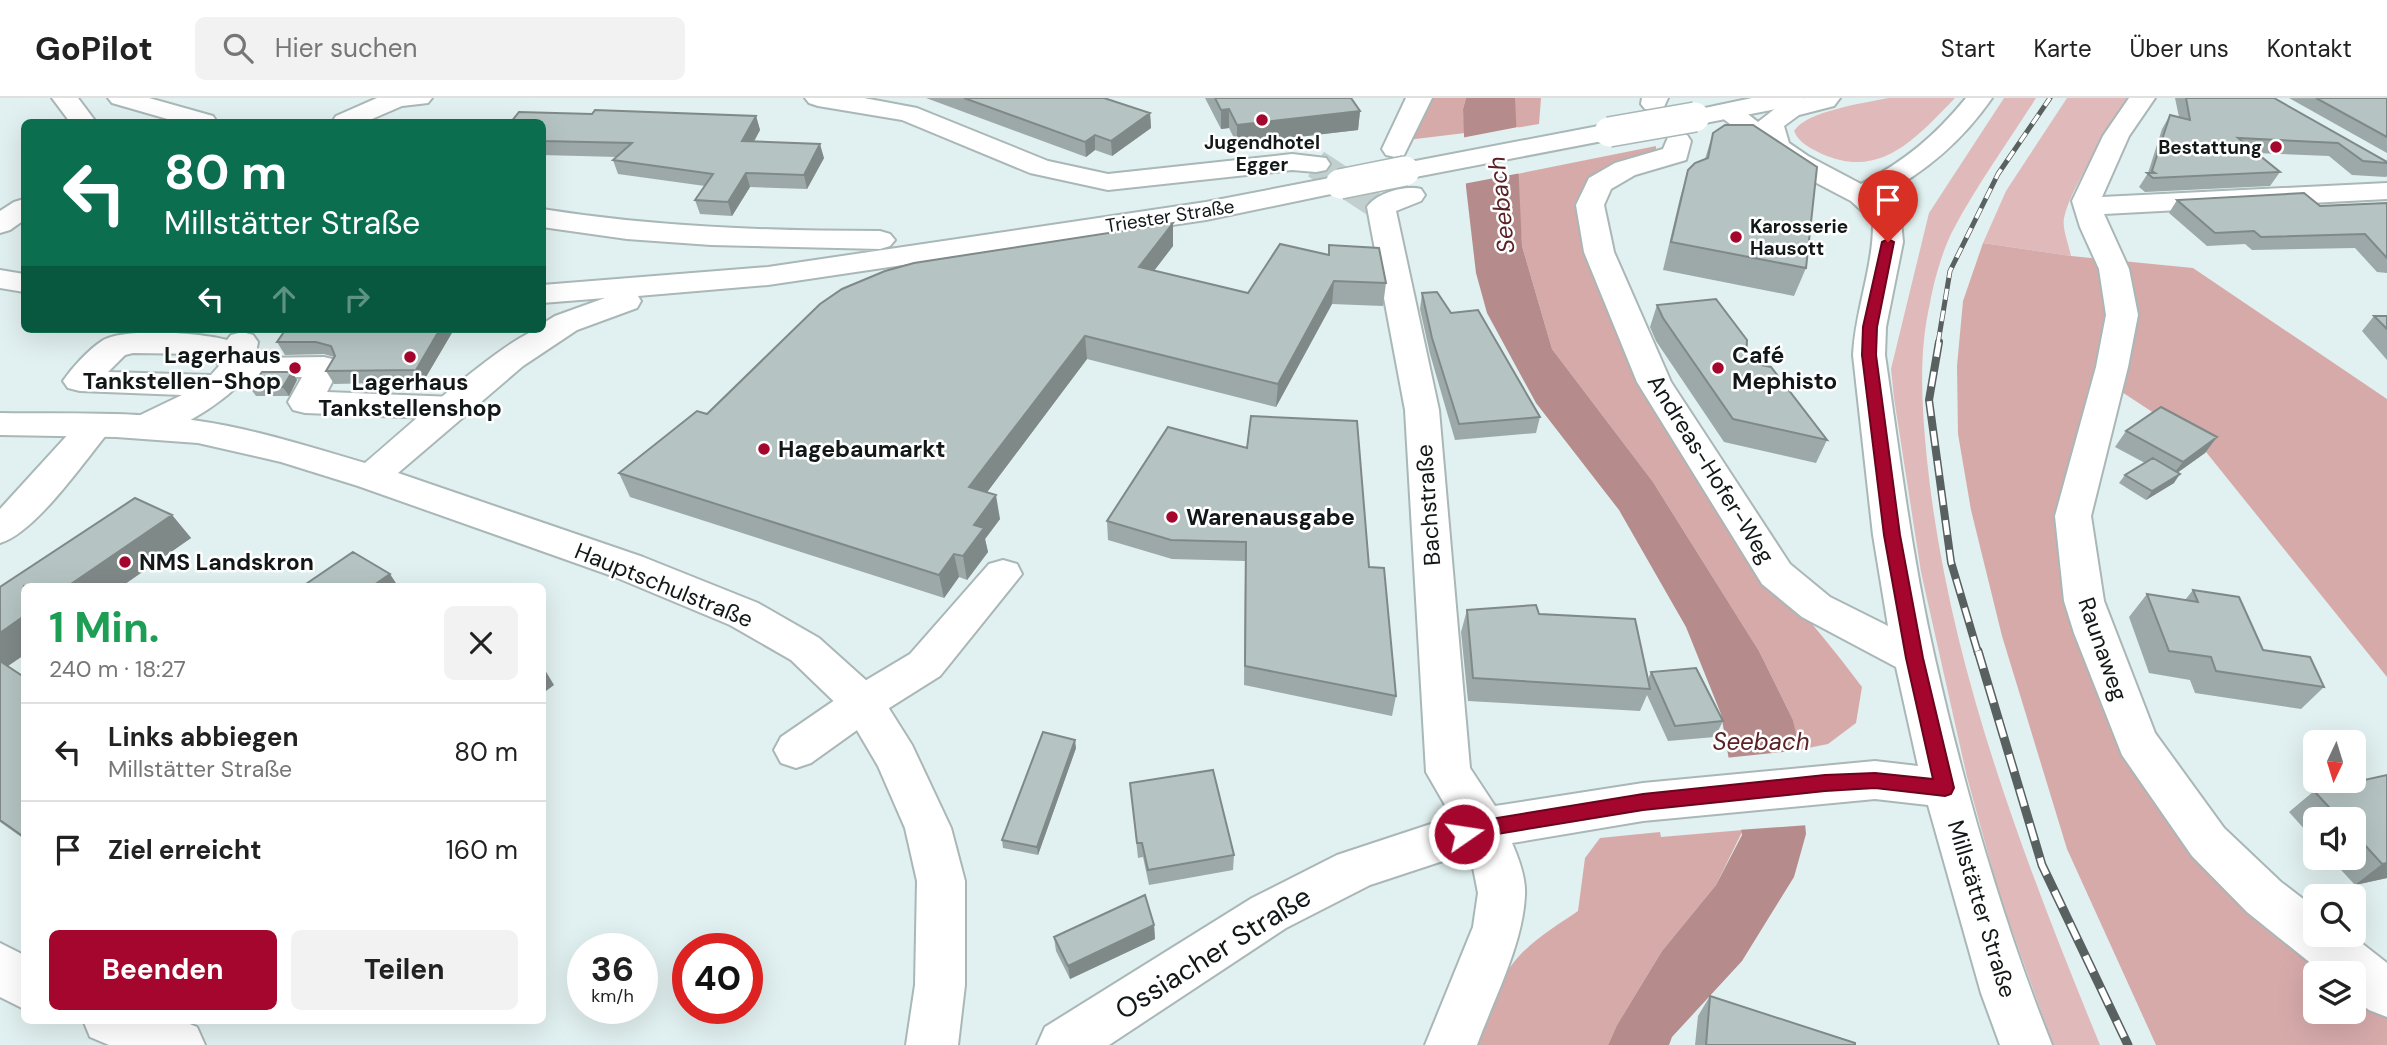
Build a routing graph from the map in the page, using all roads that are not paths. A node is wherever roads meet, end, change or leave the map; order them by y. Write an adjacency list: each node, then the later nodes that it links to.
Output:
1 (65, 98): 14 (street)
2 (121, 98): 15 (street)
3 (398, 98): 4 (street); 16 (street)
4 (419, 98)
5 (818, 98): 13 (street)
6 (931, 98): 13 (street)
7 (1419, 98): 19 (street)
8 (1791, 98): 12 (street, Triester Straße)
9 (1827, 98): 18 (street)
10 (1979, 98): 22 (street)
11 (2143, 98): 24 (street)
12 (1726, 111): 17 (street, Triester Straße); 18 (street, Millstätter Straße)
13 (908, 113): 20 (street)
14 (81, 119)
15 (194, 119)
16 (352, 119)
17 (1686, 129): 28 (street, Triester Straße, bridge); 46 (street, Andreas-Hofer-Weg)
18 (1777, 148): 22 (street, Millstätter Straße)
19 (1395, 149)
20 (1315, 164)
21 (2387, 191): 24 (street)
22 (1861, 195): 46 (street, Millstätter Straße)
23 (1389, 201): 50 (street, Bachstraße)
24 (2086, 201): 53 (street, Raunaweg)
25 (21, 210): 27 (street)
26 (546, 219): 28 (street)
27 (0, 224)
28 (1012, 241): 31 (street, Triester Straße)
29 (0, 279): 30 (street)
30 (21, 282)
31 (677, 285): 32 (street, Triester Straße); 33 (street)
32 (546, 294)
33 (546, 332)
34 (236, 333): 37 (street)
35 (544, 333): 36 (street)
36 (519, 344): 39 (street)
37 (230, 377): 38 (street); 39 (street); 42 (street)
38 (80, 381)
39 (454, 408): 43 (street)
40 (0, 424): 41 (street, Hauptschulstraße)
41 (94, 426): 42 (street, Hauptschulstraße); 44 (street)
42 (142, 428): 43 (street, Hauptschulstraße)
43 (371, 477): 47 (street, Hauptschulstraße)
44 (0, 530)
45 (1003, 574): 47 (street)
46 (1914, 658): 49 (street, Millstätter Straße)
47 (863, 703): 48 (street); 56 (street, Hauptschulstraße)
48 (796, 750)
49 (1945, 788): 50 (street, Ossiacher Straße); 59 (street, Millstätter Straße)
50 (1485, 828): 57 (street, Ossiacher Straße); 58 (street, Bachstraße)
51 (0, 966): 52 (street)
52 (21, 983)
53 (2387, 993)
54 (119, 1024): 55 (street)
55 (179, 1045)
56 (932, 1045)
57 (1063, 1045)
58 (1451, 1045)
59 (2026, 1045)

